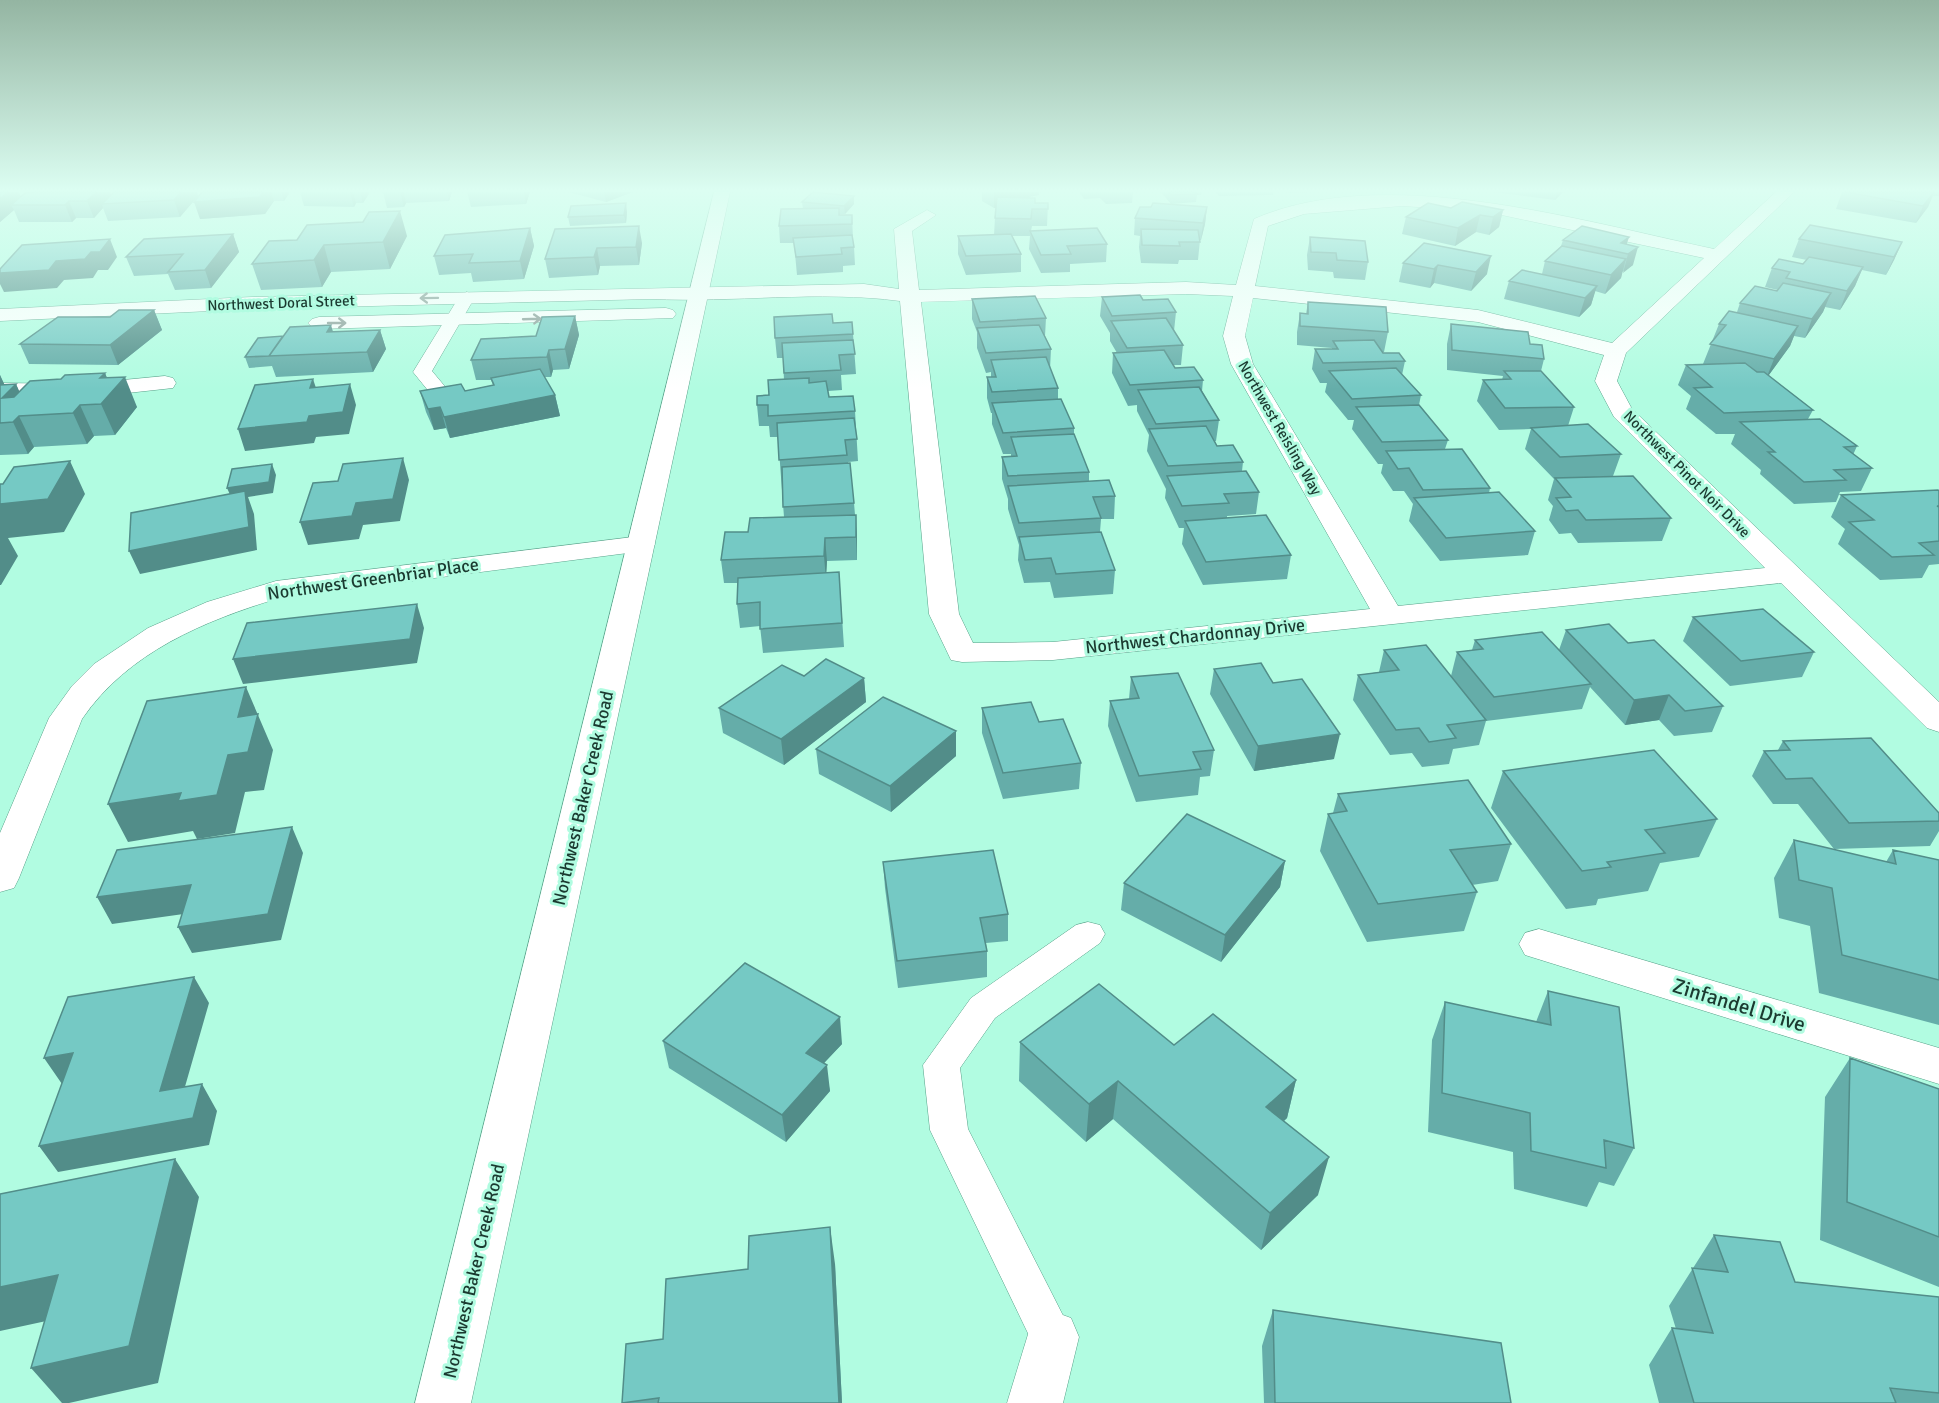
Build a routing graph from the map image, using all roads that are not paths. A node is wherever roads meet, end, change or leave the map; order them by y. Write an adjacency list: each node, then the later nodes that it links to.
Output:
1 (707, 257): 8 (street, Northwest Baker Creek Road)
2 (906, 257): 6 (street)
3 (1252, 257): 5 (street, Northwest Reisling Way)
4 (1715, 257): 12 (street, Northwest Pinot Noir Drive)
5 (1245, 291): 6 (street); 12 (street); 18 (street, Northwest Reisling Way)
6 (910, 296): 8 (street); 18 (street, Northwest Chardonnay Drive)
7 (467, 297): 8 (street, Northwest Doral Street); 9 (street, Northwest Doral Street, one-way to 9); 11 (lane)
8 (696, 303): 11 (street, Northwest Doral Street, one-way to 8); 16 (street, Northwest Baker Creek Road)
9 (153, 309): 10 (street, Northwest Doral Street); 11 (street, Northwest Doral Street, one-way to 11)
10 (0, 315)
11 (453, 321): 15 (lane)
12 (1616, 351): 17 (street, Northwest Pinot Noir Drive)
13 (165, 383): 14 (street)
14 (0, 390)
15 (442, 395)
16 (641, 544): 20 (street, Northwest Greenbriar Place); 25 (street, Northwest Baker Creek Road)
17 (1788, 574): 18 (street, Northwest Chardonnay Drive); 19 (street, Northwest Pinot Noir Drive)
18 (1389, 616)
19 (1939, 721)
20 (0, 878)
21 (1089, 934): 24 (lane)
22 (1539, 944): 23 (street, Zinfandel Drive)
23 (1939, 1066)
24 (1052, 1337): 26 (street)
25 (443, 1403)
26 (1035, 1403)

